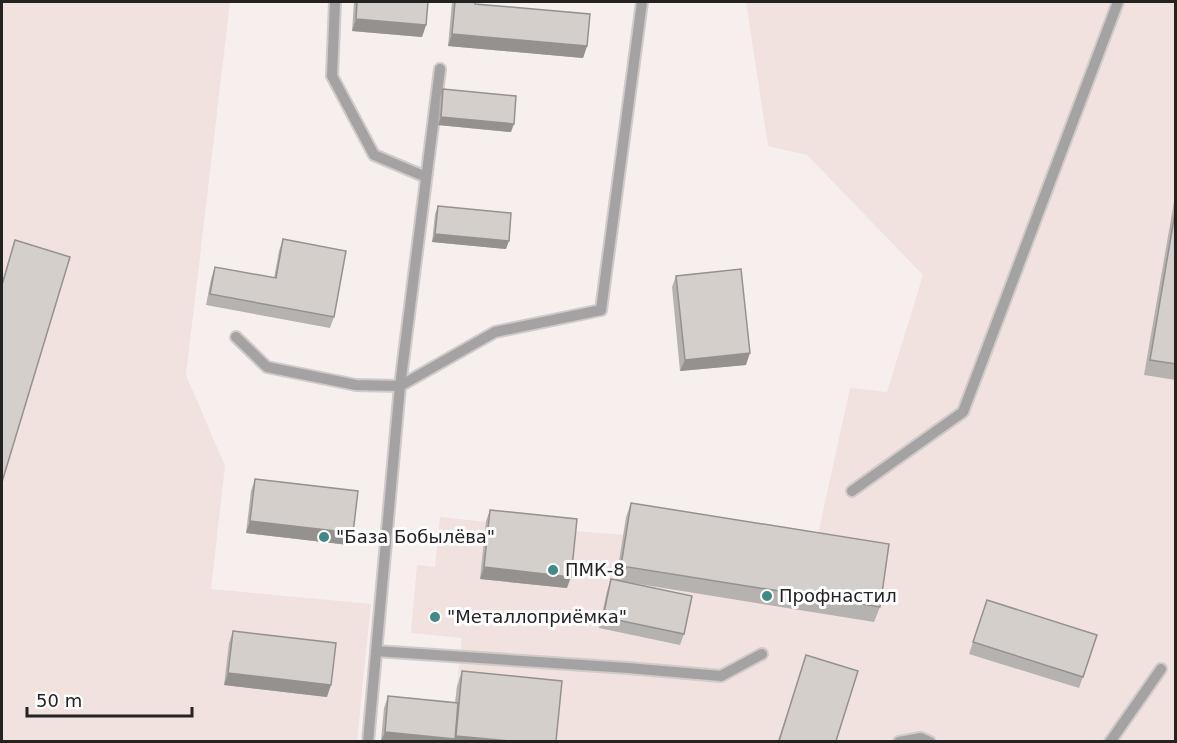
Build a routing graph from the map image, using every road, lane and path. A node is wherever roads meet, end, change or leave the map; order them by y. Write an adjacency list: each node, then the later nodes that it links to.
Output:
1 (335, 2): 5 (lane)
2 (642, 2): 7 (lane)
3 (1118, 2): 8 (lane)
4 (440, 69): 5 (lane)
5 (426, 177): 7 (lane)
6 (236, 337): 7 (lane)
7 (400, 386): 9 (lane)
8 (852, 491)
9 (376, 651): 10 (lane); 12 (lane)
10 (762, 654)
11 (1161, 669): 15 (lane)
12 (368, 741)
13 (899, 741): 14 (lane)
14 (930, 741)
15 (1110, 741)

